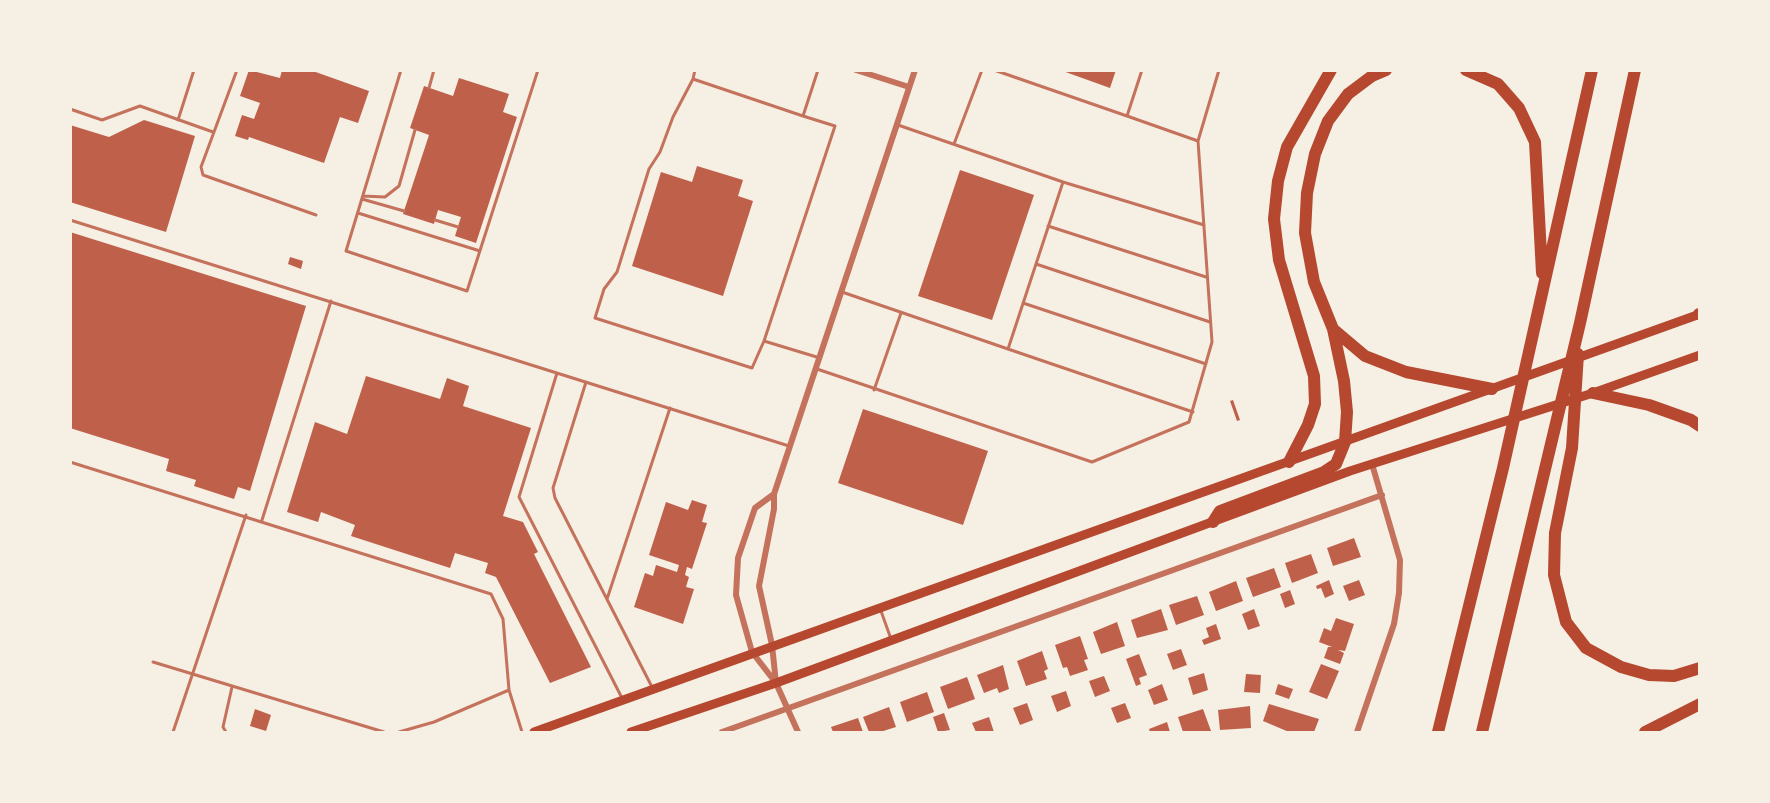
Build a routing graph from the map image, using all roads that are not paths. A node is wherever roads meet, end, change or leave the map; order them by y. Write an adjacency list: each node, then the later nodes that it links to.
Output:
1 (194, 70): 26 (lane)
2 (237, 70): 29 (lane)
3 (401, 70): 33 (lane)
4 (434, 70): 22 (lane)
5 (532, 70): 19 (lane)
6 (695, 70): 20 (lane)
7 (819, 70): 24 (lane)
8 (856, 70): 21 (street)
9 (915, 70): 21 (street)
10 (982, 70): 31 (lane)
11 (994, 70): 25 (lane)
12 (1142, 70): 25 (lane)
13 (1219, 70): 30 (lane)
14 (1331, 70): 73 (highway)
15 (1386, 70): 55 (highway)
16 (1466, 70): 47 (highway)
17 (1592, 70): 47 (highway)
18 (1635, 70): 54 (highway)
19 (538, 71): 43 (lane)
20 (693, 79): 24 (lane); 56 (lane)
21 (909, 87): 27 (street)
22 (429, 88)
23 (70, 109): 26 (lane)
24 (803, 116): 56 (lane)
25 (1127, 116): 30 (lane)
26 (178, 120): 29 (lane)
27 (897, 124): 31 (lane); 48 (street)
28 (415, 130): 33 (lane)
29 (214, 132): 36 (lane)
30 (1198, 141): 39 (lane)
31 (954, 144): 32 (lane)
32 (1063, 182): 39 (lane); 40 (lane)
33 (363, 198): 34 (lane); 35 (lane)
34 (404, 211)
35 (358, 213): 44 (lane); 44 (lane)
36 (316, 215)
37 (70, 220): 49 (lane)
38 (435, 220): 41 (lane)
39 (1204, 225): 46 (lane)
40 (1048, 226): 45 (lane); 46 (lane)
41 (458, 227)
42 (479, 233): 43 (lane)
43 (485, 235): 44 (lane)
44 (480, 251)
45 (1036, 264): 50 (lane); 53 (lane)
46 (1207, 277): 53 (lane)
47 (1543, 288): 105 (highway)
48 (842, 292): 51 (lane); 59 (street)
49 (331, 302): 62 (lane); 78 (lane)
50 (1023, 303): 57 (lane); 60 (lane)
51 (901, 313): 57 (lane); 65 (lane)
52 (1699, 314): 64 (main road)
53 (1210, 322): 60 (lane)
54 (1580, 323): 86 (highway); 106 (highway)
55 (1333, 329): 64 (highway); 70 (highway)
56 (764, 341): 59 (lane)
57 (1008, 349): 68 (lane)
58 (1700, 355): 66 (main road)
59 (820, 358): 61 (street)
60 (1206, 364): 68 (lane)
61 (817, 369): 65 (lane); 71 (street)
62 (557, 373): 63 (lane); 92 (lane)
63 (586, 382): 67 (lane); 80 (lane)
64 (1492, 389): 70 (main road)
65 (874, 390): 68 (lane)
66 (1593, 393): 69 (highway); 74 (main road)
67 (670, 408): 71 (lane); 80 (lane)
68 (1193, 412)
69 (1700, 426)
70 (1345, 442): 73 (main road); 79 (highway)
71 (791, 447): 75 (street)
72 (70, 462): 77 (lane)
73 (1288, 462): 81 (main road)
74 (1372, 464): 76 (street); 79 (main road)
75 (774, 494): 83 (street); 84 (street)
76 (1382, 495): 94 (street); 104 (street)
77 (246, 515): 78 (lane); 87 (lane)
78 (262, 520): 91 (lane)
79 (1213, 522): 82 (main road)
80 (607, 599): 90 (lane)
81 (879, 607): 82 (lane); 83 (main road)
82 (892, 641): 88 (main road)
83 (772, 645): 84 (main road); 88 (street)
84 (752, 652): 88 (street); 90 (main road)
85 (153, 662): 87 (lane)
86 (1700, 668)
87 (194, 675): 89 (lane); 95 (lane)
88 (776, 683): 94 (street); 101 (main road)
89 (232, 687): 96 (lane); 97 (lane)
90 (653, 689): 92 (main road)
91 (509, 690): 98 (lane); 99 (lane)
92 (623, 700): 100 (main road)
93 (1700, 704): 107 (highway)
94 (788, 709): 102 (street); 103 (street)
95 (173, 732)
96 (226, 732)
97 (384, 732)
98 (399, 732)
99 (522, 732)
100 (534, 732)
101 (631, 732)
102 (722, 732)
103 (798, 732)
104 (1358, 732)
105 (1438, 732)
106 (1482, 732)
107 (1645, 732)

